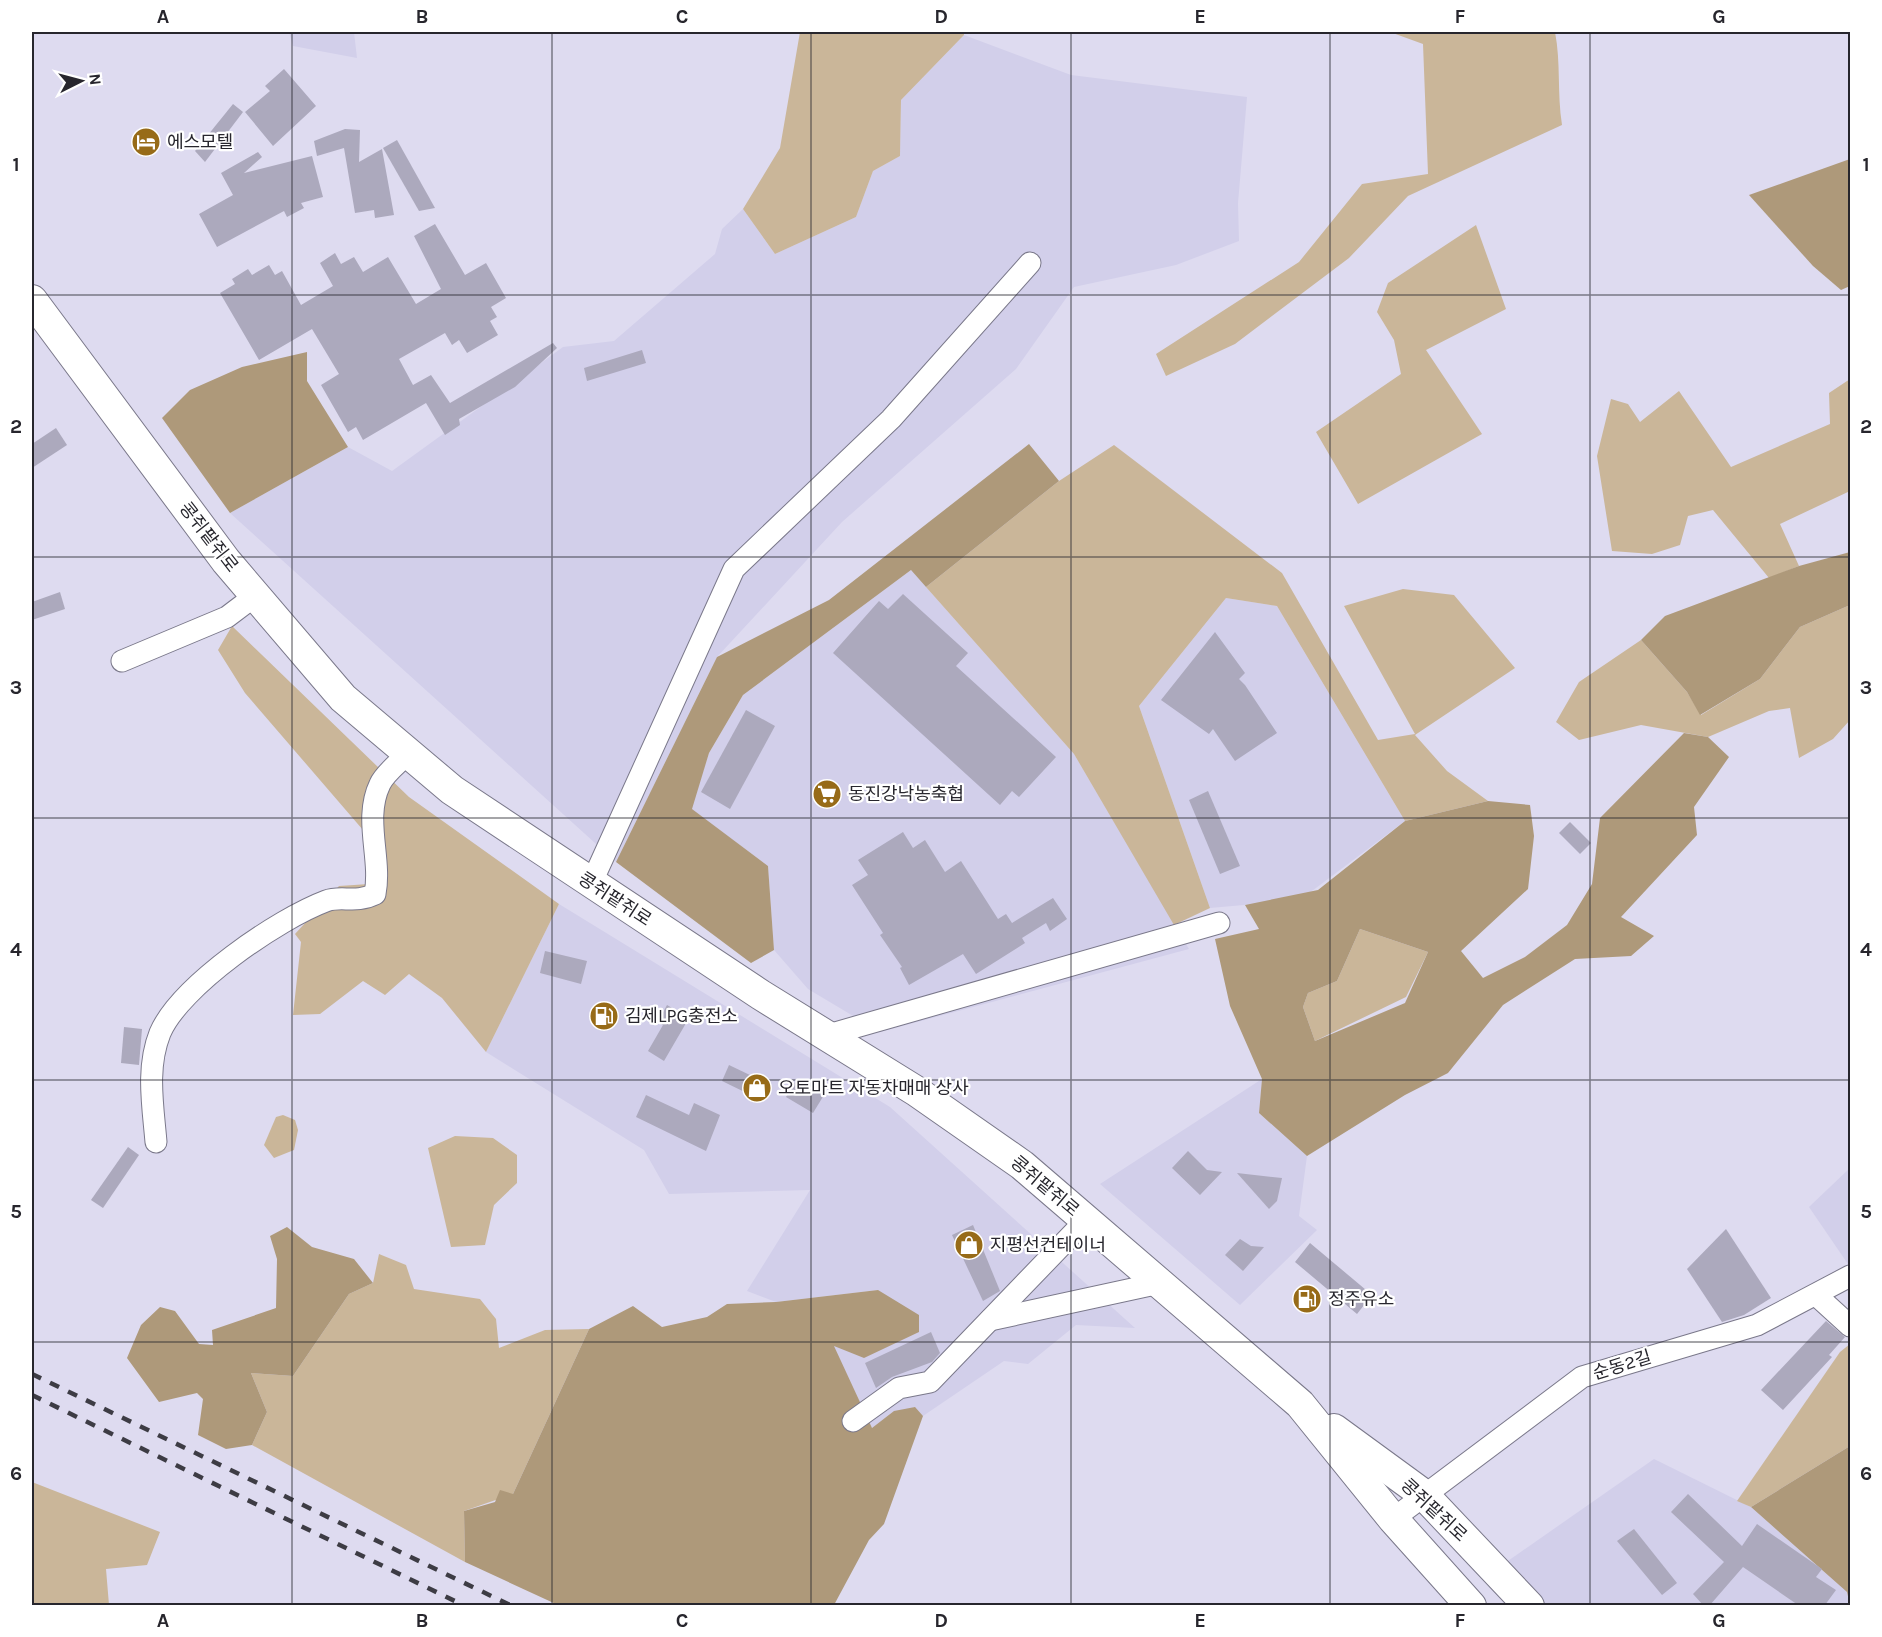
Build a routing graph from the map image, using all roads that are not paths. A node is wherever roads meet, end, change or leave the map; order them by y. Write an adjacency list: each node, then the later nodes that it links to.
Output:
1 (1030, 263): 6 (street)
2 (32, 300): 3 (main road, 콩쥐팥쥐로)
3 (256, 595): 4 (street); 5 (main road, 콩쥐팥쥐로)
4 (122, 661)
5 (408, 753): 6 (main road, 콩쥐팥쥐로); 9 (street)
6 (591, 884): 8 (main road, 콩쥐팥쥐로)
7 (1219, 923): 8 (street)
8 (828, 1035): 10 (main road, 콩쥐팥쥐로)
9 (156, 1142)
10 (1086, 1220): 12 (main road, 콩쥐팥쥐로); 14 (street)
11 (1851, 1276): 13 (street, 순동2길)
12 (1160, 1283): 14 (street); 16 (main road, 콩쥐팥쥐로)
13 (1816, 1295): 15 (street); 18 (street, 순동2길)
14 (990, 1320): 17 (street)
15 (1851, 1326)
16 (1300, 1404): 18 (main road, 콩쥐팥쥐로); 19 (main road, 콩쥐팥쥐로)
17 (853, 1421)
18 (1423, 1494): 19 (street, 순동2길); 21 (main road, 콩쥐팥쥐로)
19 (1393, 1519): 20 (main road, 콩쥐팥쥐로)
20 (1471, 1605)
21 (1529, 1605)

